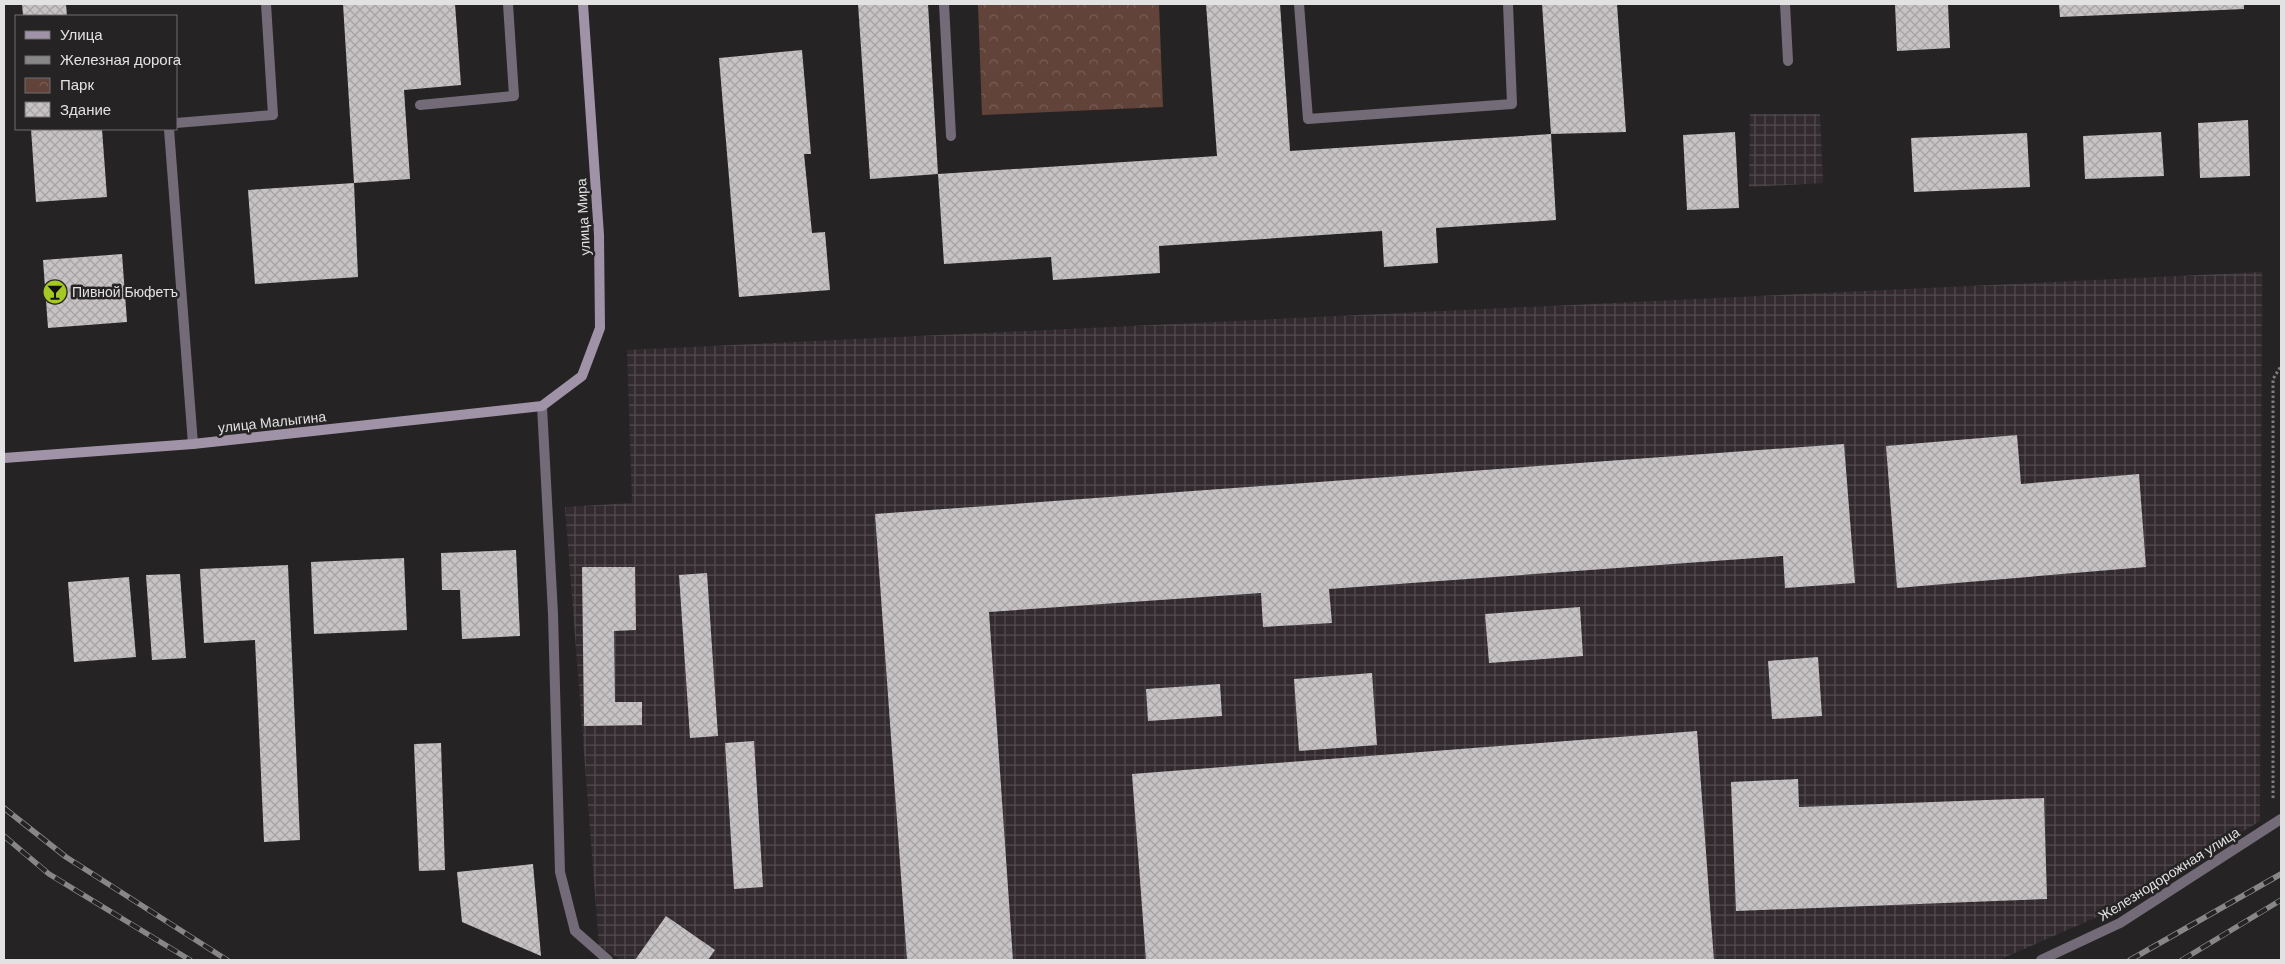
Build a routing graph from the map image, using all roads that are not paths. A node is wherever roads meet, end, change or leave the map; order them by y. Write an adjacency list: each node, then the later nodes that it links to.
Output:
1 (266, 4): 10 (street)
2 (508, 4): 9 (street)
3 (583, 4): 13 (main road, улица Мира)
4 (944, 4): 12 (street)
5 (1299, 4): 6 (street)
6 (1508, 4)
7 (1785, 4): 8 (street)
8 (1788, 61)
9 (420, 105)
10 (178, 123)
11 (169, 130): 14 (street)
12 (951, 136)
13 (542, 406): 14 (main road, улица Малыгина); 17 (street)
14 (193, 444): 15 (main road, улица Малыгина)
15 (4, 458)
16 (2278, 821): 18 (street, Железнодорожная улица)
17 (608, 960)
18 (2041, 960)

